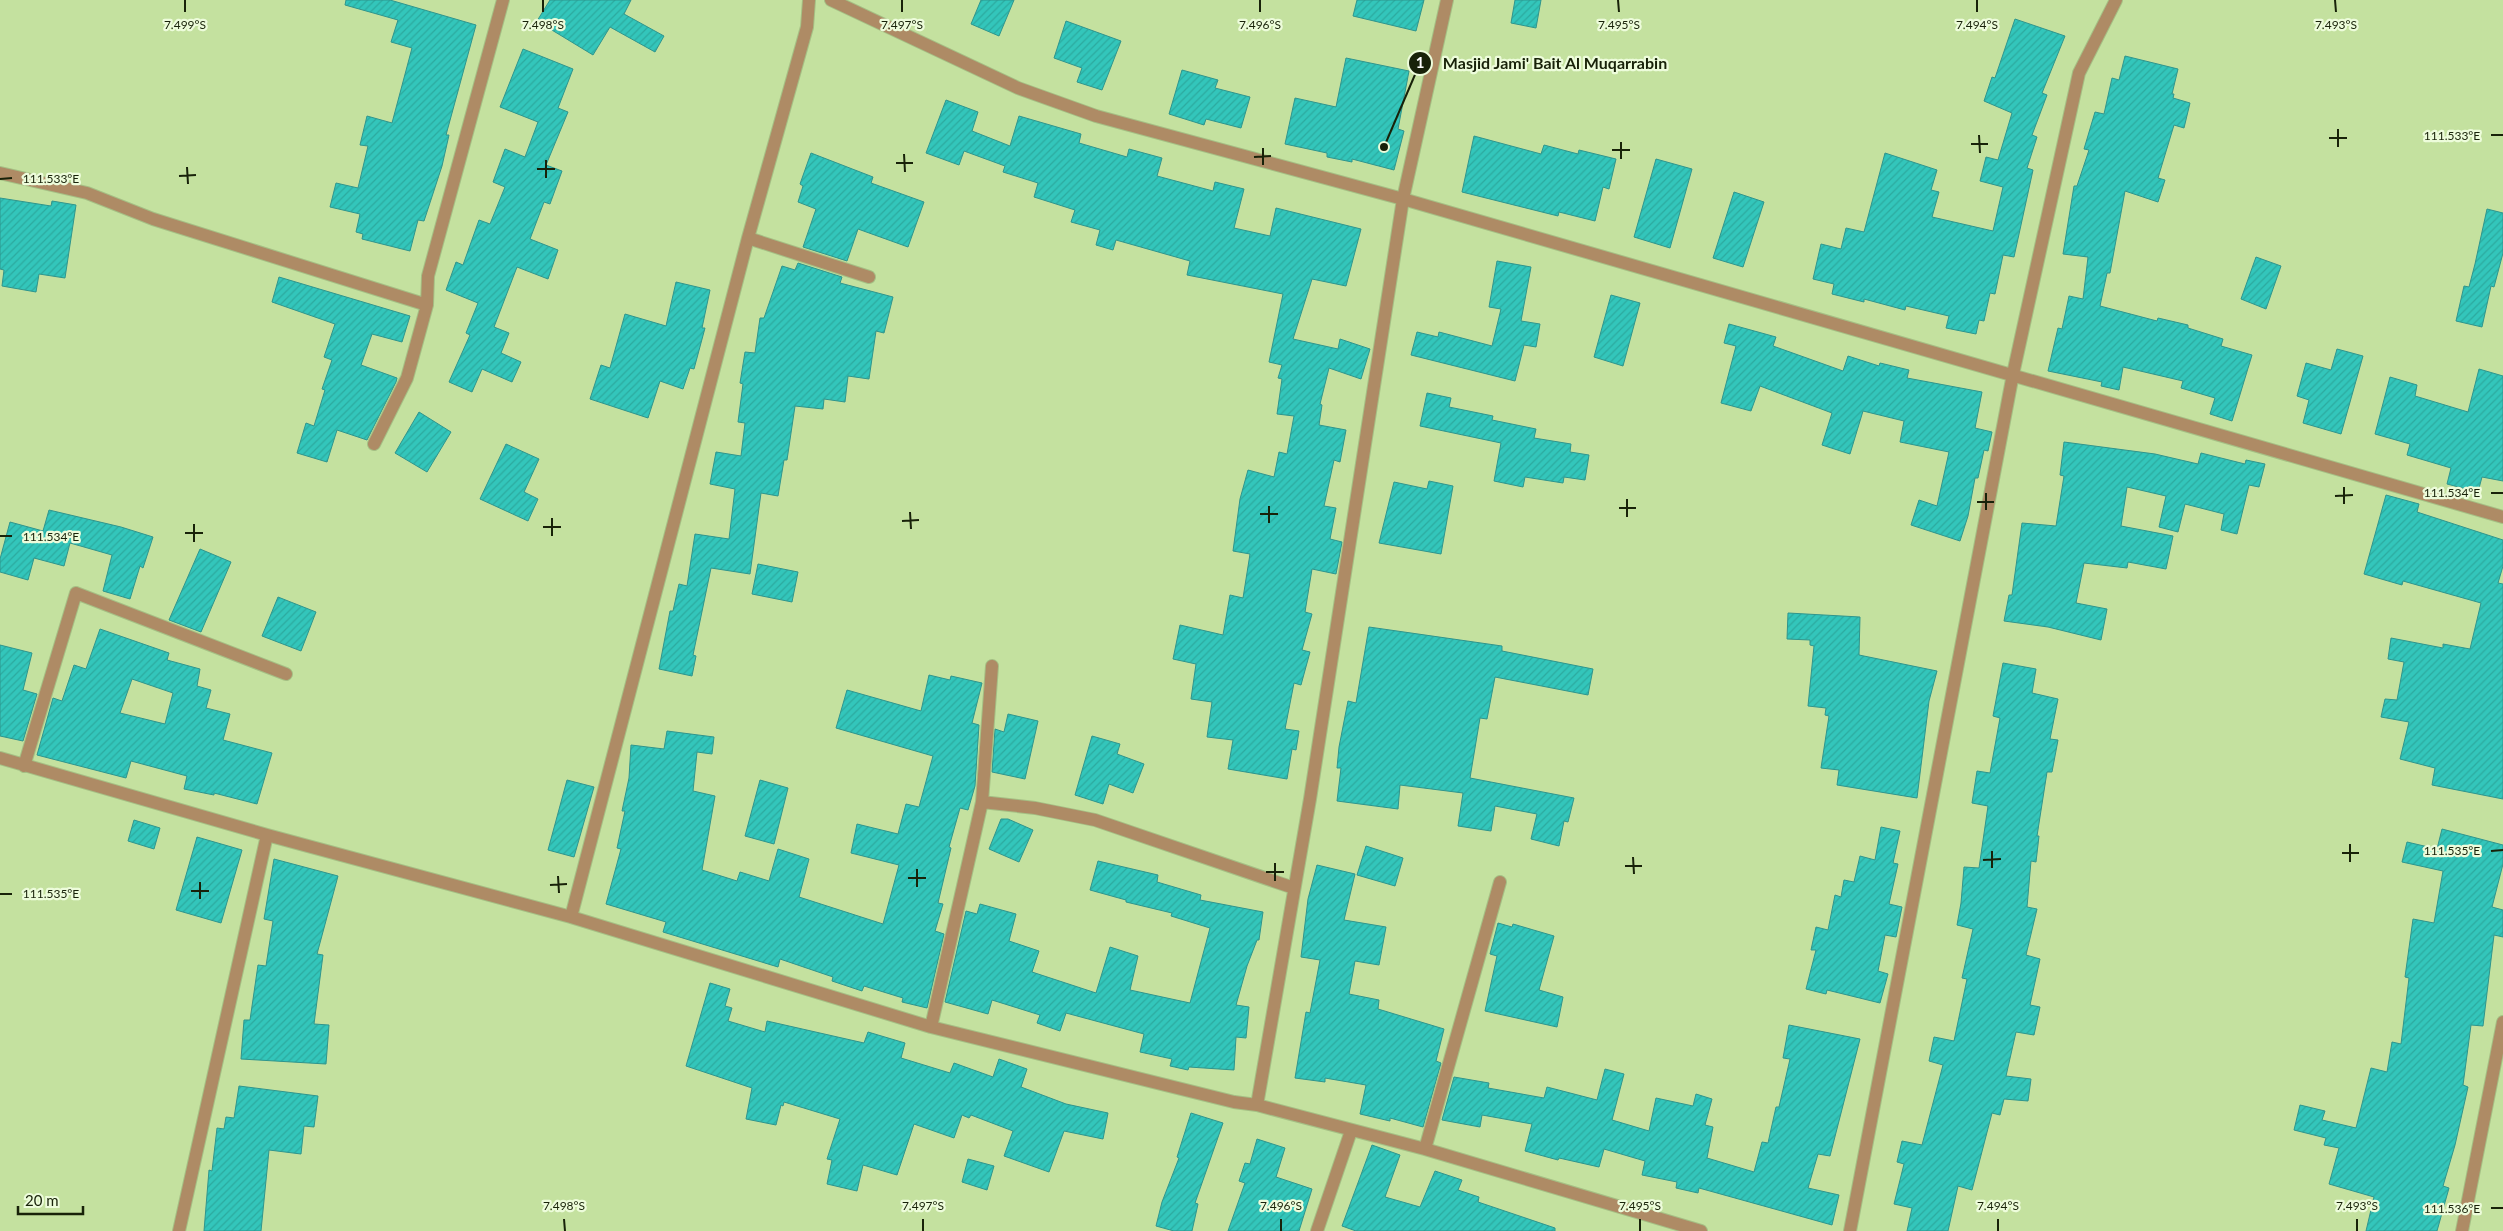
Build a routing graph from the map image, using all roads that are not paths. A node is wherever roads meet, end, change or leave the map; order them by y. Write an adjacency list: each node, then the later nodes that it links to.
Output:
1 (503, 0): 10 (street)
2 (809, 0): 8 (street)
3 (831, 0): 7 (street)
4 (1447, 0): 7 (street)
5 (2116, 0): 11 (street)
6 (0, 173): 10 (street)
7 (1402, 198): 11 (street); 21 (street)
8 (748, 238): 9 (street); 22 (street)
9 (869, 276)
10 (427, 305): 12 (street)
11 (2012, 374): 13 (street); 31 (street)
12 (374, 444)
13 (2503, 517)
14 (992, 666): 18 (street)
15 (286, 674): 17 (street)
16 (0, 758): 17 (street)
17 (24, 766): 19 (street)
18 (982, 802): 21 (street); 24 (street)
19 (267, 836): 22 (street); 28 (street)
20 (1500, 882): 27 (street)
21 (1294, 888): 25 (street)
22 (571, 917): 24 (street)
23 (2503, 1022): 32 (street)
24 (931, 1027): 25 (street)
25 (1257, 1105): 26 (street)
26 (1351, 1131): 27 (street); 29 (street)
27 (1425, 1149): 30 (street)
28 (179, 1231)
29 (1317, 1231)
30 (1701, 1231)
31 (1850, 1231)
32 (2462, 1231)

